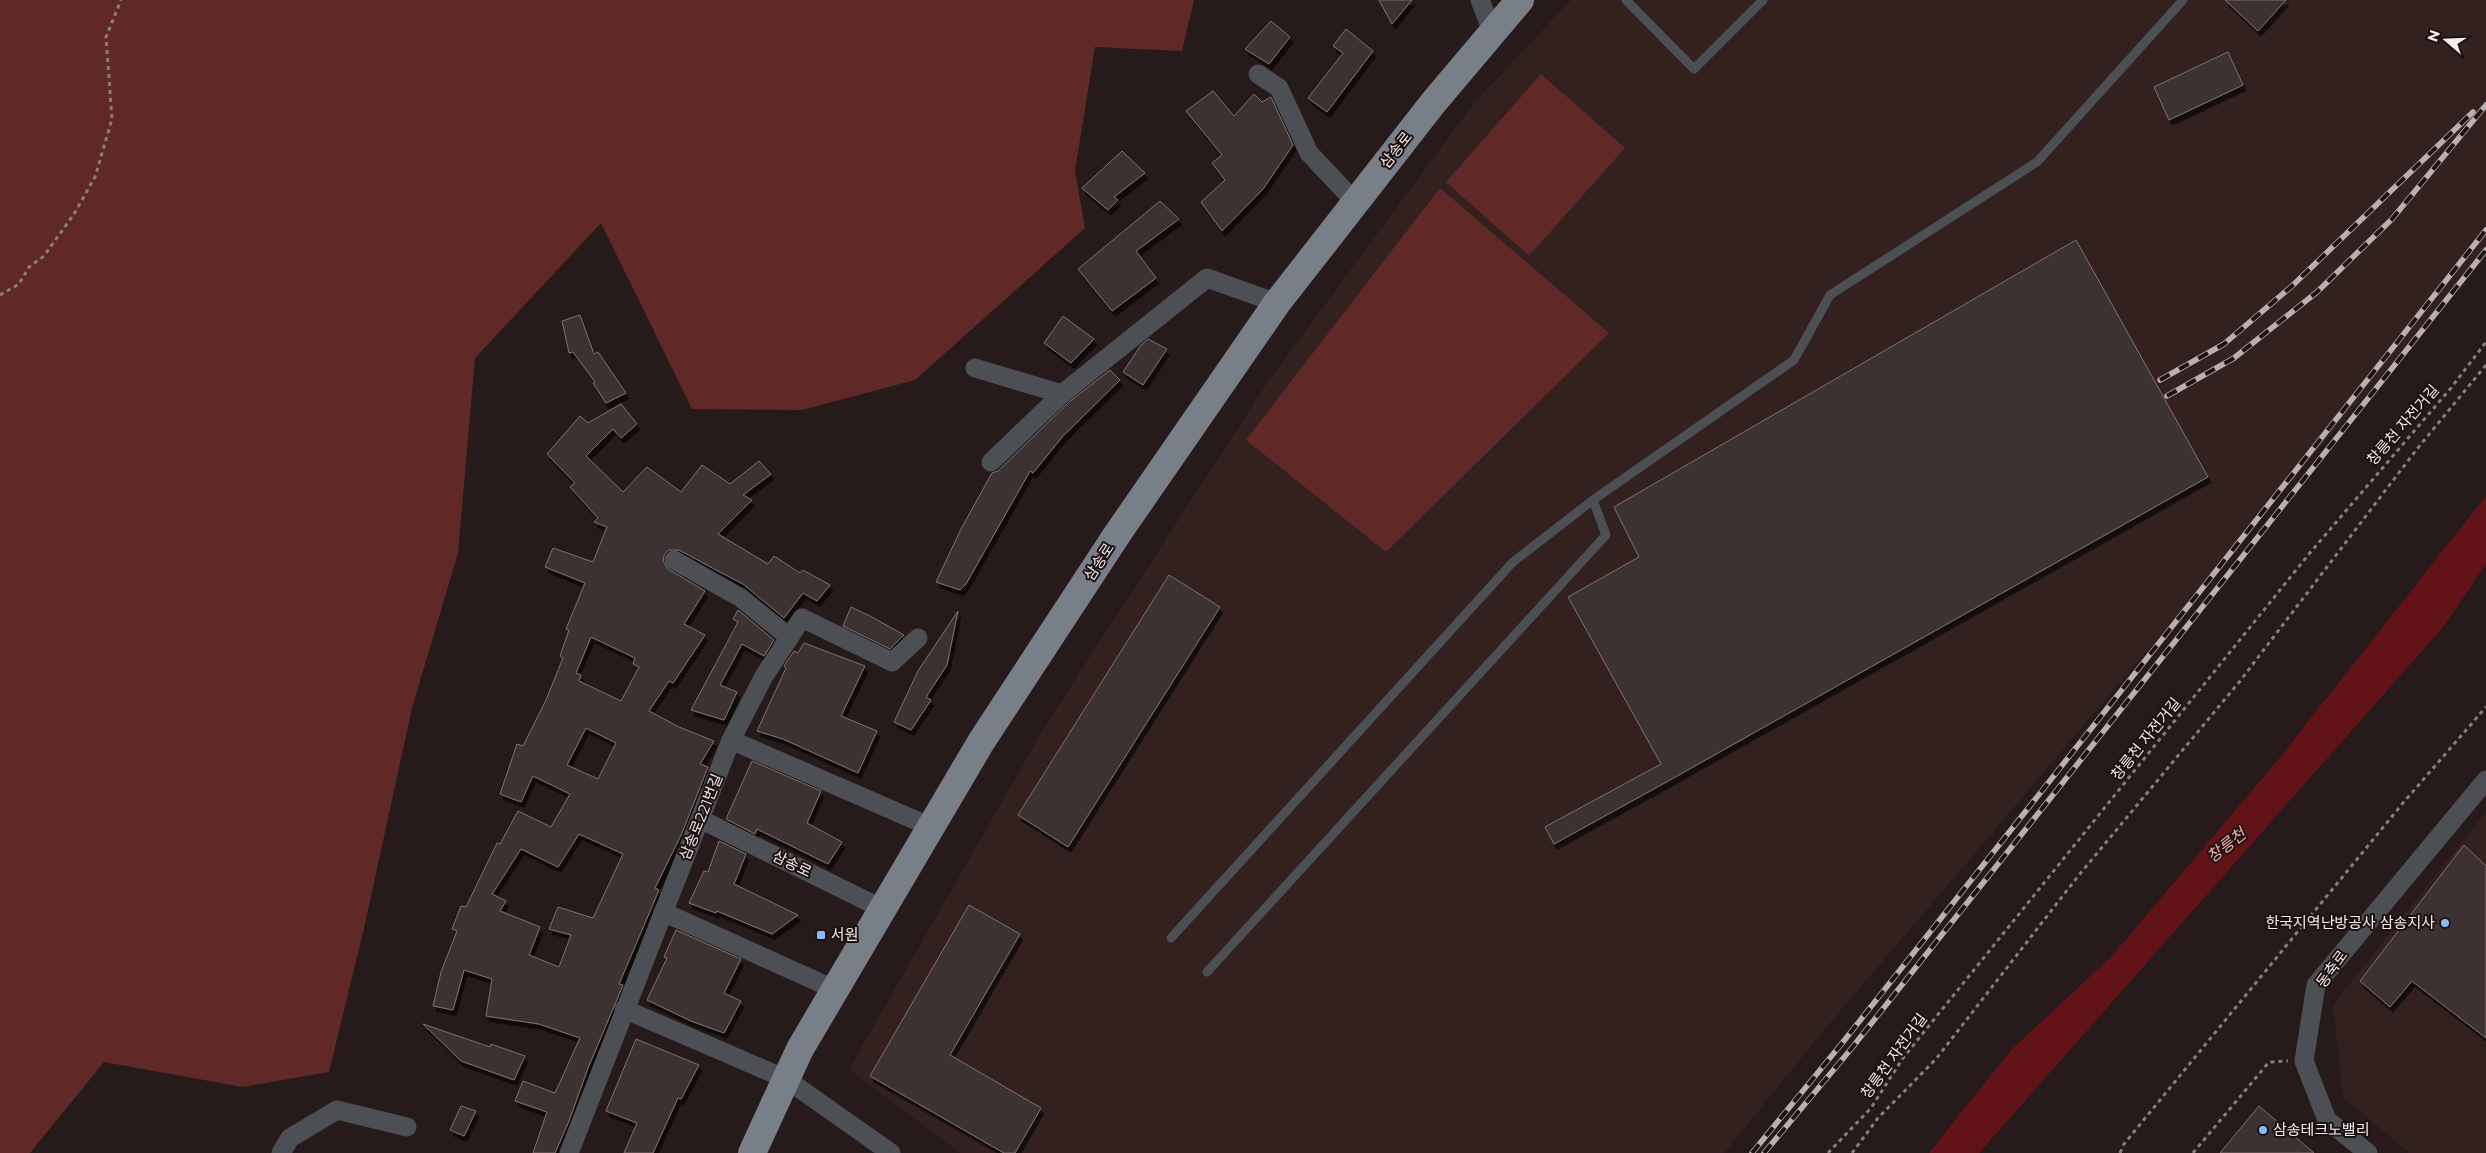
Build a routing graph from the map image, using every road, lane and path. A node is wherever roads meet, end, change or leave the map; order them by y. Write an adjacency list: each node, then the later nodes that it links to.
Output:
1 (121, 0): 10 (path)
2 (1480, 0): 7 (street)
3 (1520, 0): 7 (main road, 삼송로)
4 (1626, 0): 5 (lane)
5 (1764, 0)
6 (2183, 0): 17 (lane)
7 (1492, 31): 9 (main road, 삼송로)
8 (1258, 74): 9 (street)
9 (1356, 203): 11 (main road, 삼송로)
10 (0, 295)
11 (1277, 304): 15 (street); 25 (main road, 삼송로)
12 (2486, 342): 39 (path, 창릉천 자전거길)
13 (2486, 365): 40 (path)
14 (975, 368): 15 (street)
15 (1062, 394): 16 (street)
16 (991, 462)
17 (1593, 500): 28 (lane); 29 (lane)
18 (674, 560): 19 (street)
19 (790, 637): 20 (street, 삼송로221번길); 22 (street, 삼송로221번길)
20 (918, 638)
21 (2486, 707): 41 (path)
22 (731, 740): 24 (street, 삼송로221번길); 25 (street)
23 (2486, 780): 43 (street, 동축로)
24 (700, 819): 26 (street, 삼송로); 27 (street, 삼송로221번길)
25 (931, 827): 26 (main road, 삼송로)
26 (883, 909): 30 (main road, 삼송로)
27 (663, 912): 30 (street); 31 (street, 삼송로221번길)
28 (1171, 938)
29 (1207, 972)
30 (836, 990): 33 (main road, 삼송로)
31 (624, 1009): 33 (street); 36 (street, 삼송로221번길)
32 (2288, 1061): 42 (path)
33 (786, 1079): 37 (main road, 삼송로); 38 (street)
34 (407, 1127): 35 (street)
35 (281, 1153)
36 (570, 1153)
37 (752, 1153)
38 (891, 1153)
39 (1828, 1153)
40 (1852, 1153)
41 (2120, 1153)
42 (2193, 1153)
43 (2368, 1153)

